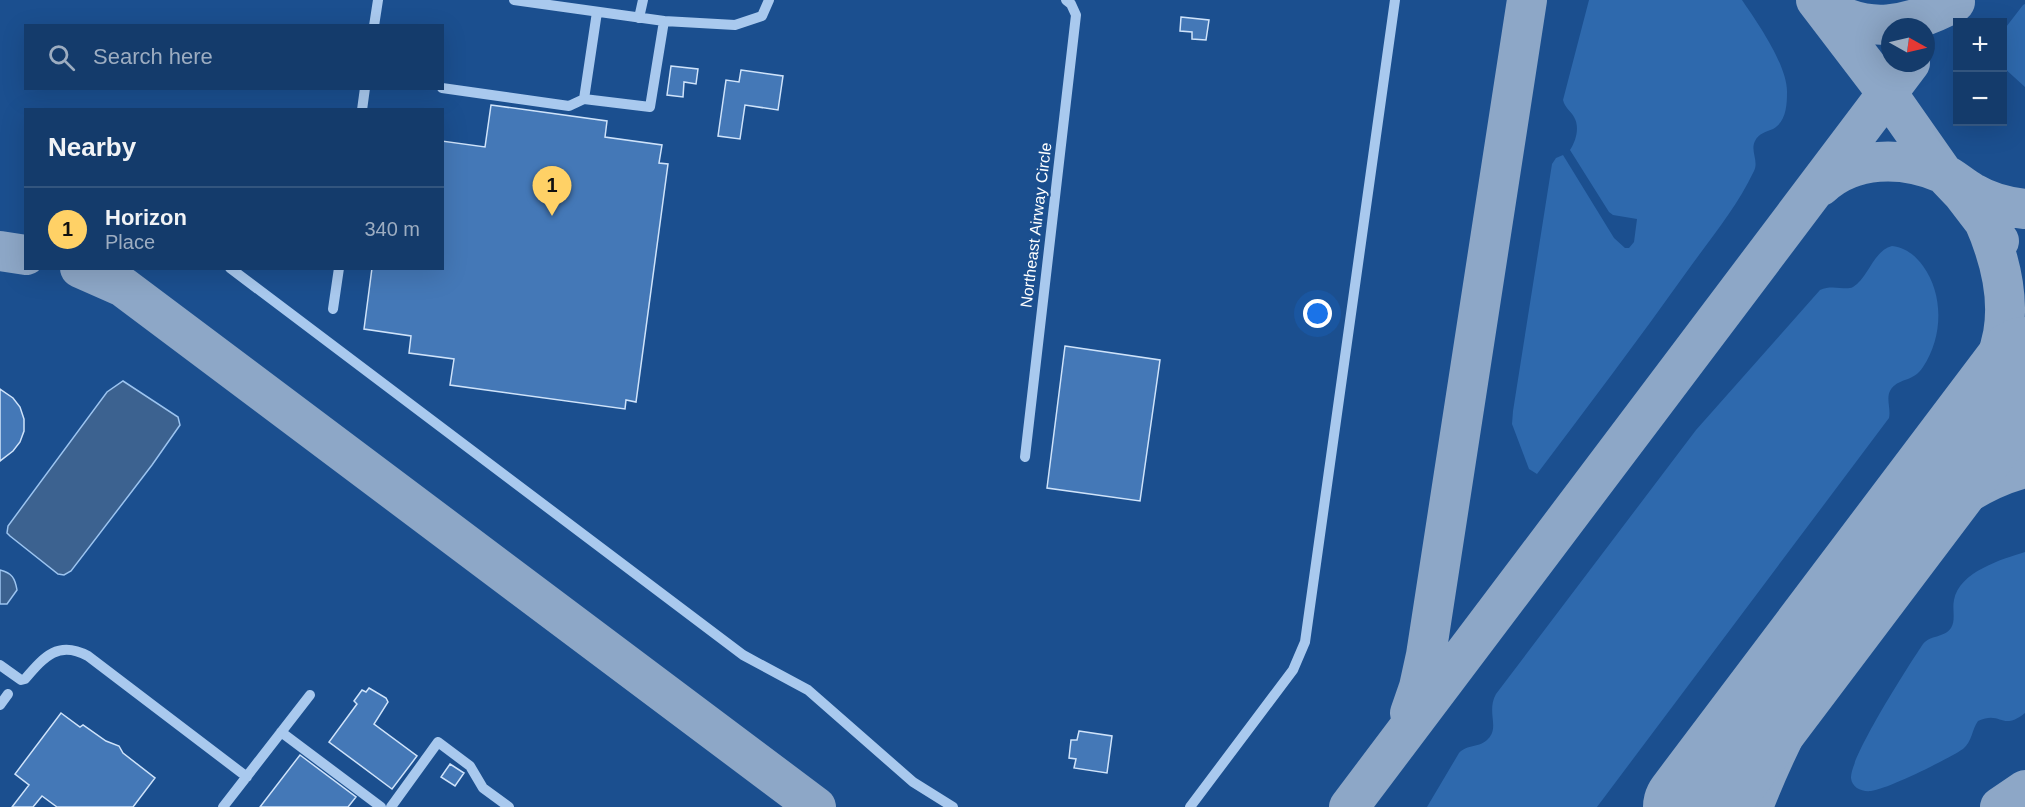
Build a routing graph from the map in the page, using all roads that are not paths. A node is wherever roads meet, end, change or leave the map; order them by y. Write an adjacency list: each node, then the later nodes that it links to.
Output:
1 (378, 0): 10 (street)
2 (514, 0): 7 (street)
3 (643, 0): 8 (street)
4 (769, 0): 9 (street)
5 (1066, 0): 18 (street, Northeast Airway Circle)
6 (1395, 0): 30 (street)
7 (597, 12): 8 (street); 13 (street)
8 (639, 18): 9 (street)
9 (664, 21): 13 (street)
10 (374, 24)
11 (444, 88): 13 (street)
12 (365, 90): 14 (street)
13 (584, 99)
14 (362, 108)
15 (233, 270): 29 (street)
16 (339, 270): 17 (street)
17 (333, 309)
18 (1025, 457)
19 (0, 665): 24 (street)
20 (8, 694): 22 (street)
21 (310, 695): 23 (street)
22 (0, 705)
23 (281, 732): 24 (street); 26 (street)
24 (247, 777): 25 (street)
25 (223, 807)
26 (381, 807)
27 (391, 807): 28 (street)
28 (509, 807)
29 (953, 807)
30 (1190, 807)

